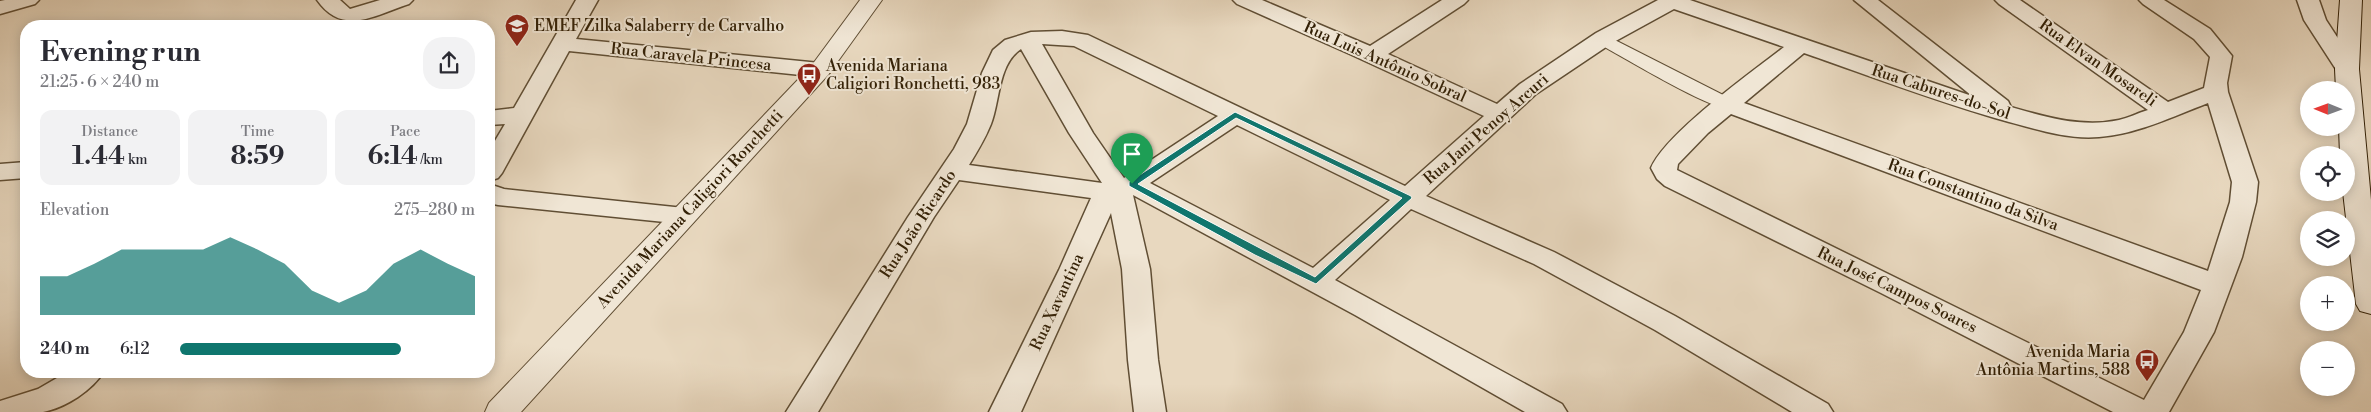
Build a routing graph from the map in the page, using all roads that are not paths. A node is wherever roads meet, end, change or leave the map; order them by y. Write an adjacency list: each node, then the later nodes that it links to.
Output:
1 (28, 0): 15 (street)
2 (328, 0): 3 (street)
3 (402, 0)
4 (587, 0): 19 (street)
5 (871, 0): 23 (street, Avenida Mariana Caligiori Ronchetti)
6 (1244, 0): 21 (street, Rua Luis Antônio Sobral)
7 (1714, 0): 16 (street)
8 (1865, 0): 30 (street)
9 (2006, 0): 26 (street, Rua Elvan Mosareli)
10 (2150, 0): 24 (street)
11 (2308, 0): 22 (street)
12 (2351, 0): 22 (street)
13 (1451, 1): 21 (street)
14 (1671, 1): 16 (street, Rua Cabures-do-Sol); 17 (street, Rua Jani Penoy Arcuri)
15 (0, 8)
16 (1742, 26): 20 (street, Rua Cabures-do-Sol)
17 (1603, 39): 25 (street); 27 (street, Rua Jani Penoy Arcuri)
18 (1028, 40): 29 (street); 34 (street, Rua João Ricardo); 36 (street)
19 (563, 44): 23 (street, Rua Caravela Princesa); 28 (street)
20 (1800, 45): 25 (street); 30 (street, Rua Cabures-do-Sol)
21 (1371, 55): 27 (street, Rua Luis Antônio Sobral)
22 (2347, 69): 42 (street)
23 (820, 70): 39 (street, Avenida Mariana Caligiori Ronchetti)
24 (2216, 92): 26 (street, Rua Cabures-do-Sol); 41 (street)
25 (1729, 105): 41 (street, Rua Constantino da Silva); 51 (street, Rua José Campos Soares)
26 (2164, 110): 30 (street, Rua Cabures-do-Sol)
27 (1499, 114): 38 (street, Rua Jani Penoy Arcuri)
28 (521, 115): 31 (street); 32 (street)
29 (1235, 115): 36 (street); 38 (street)
30 (2011, 115)
31 (495, 117)
32 (495, 162)
33 (20, 170): 35 (street)
34 (953, 171): 36 (street); 46 (street, Rua João Ricardo)
35 (0, 172)
36 (1119, 188): 40 (street); 47 (street, Rua Xavantina); 48 (street)
37 (495, 194): 39 (street)
38 (1408, 198): 40 (street, Rua Jani Penoy Arcuri); 50 (street)
39 (684, 216): 45 (street, Avenida Mariana Caligiori Ronchetti)
40 (1316, 282): 49 (street)
41 (2216, 285): 52 (street)
42 (2371, 304)
43 (81, 378): 44 (street)
44 (2, 412)
45 (501, 412)
46 (802, 412)
47 (1005, 412)
48 (1150, 412)
49 (1551, 412)
50 (1817, 412)
51 (2140, 412)
52 (2153, 412)

